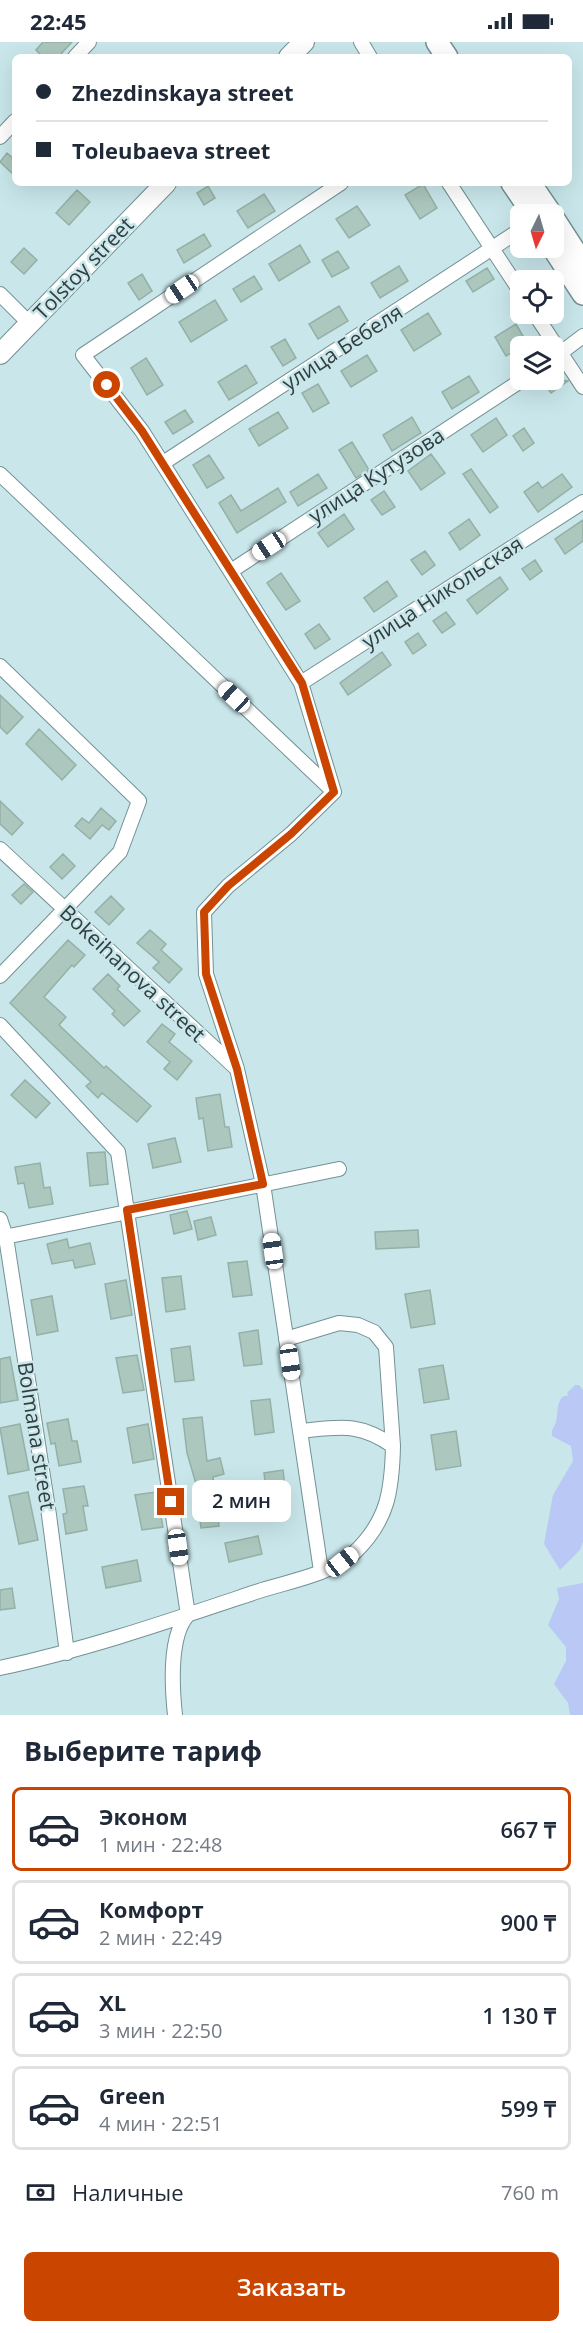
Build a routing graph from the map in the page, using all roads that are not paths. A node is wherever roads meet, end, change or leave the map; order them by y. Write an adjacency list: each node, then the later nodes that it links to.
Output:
1 (89, 42): 3 (street)
2 (304, 42): 4 (street)
3 (78, 54)
4 (292, 54)
5 (12, 124): 6 (street)
6 (0, 137)
7 (163, 186): 22 (street, Tolstoy street)
8 (336, 186): 29 (street)
9 (451, 186): 16 (street)
10 (514, 186): 12 (main road)
11 (532, 186): 13 (main road)
12 (526, 204)
13 (544, 204)
14 (564, 235): 18 (main road)
15 (510, 237): 16 (street, улица Бебеля)
16 (493, 249): 19 (street); 29 (street, улица Бебеля)
17 (560, 258): 21 (main road)
18 (583, 264)
19 (510, 275)
20 (0, 294): 22 (street)
21 (583, 294)
22 (29, 323): 25 (street, Tolstoy street)
23 (583, 336): 24 (street)
24 (564, 351)
25 (0, 354)
26 (564, 364): 27 (street)
27 (583, 387)
28 (510, 388): 32 (street, улица Кутузова)
29 (163, 464): 32 (street)
30 (0, 474): 35 (street)
31 (583, 502): 34 (street, улица Никольская)
32 (231, 571): 34 (street)
33 (0, 666): 37 (street)
34 (302, 683): 35 (street)
35 (334, 792): 40 (street)
36 (0, 849): 37 (street, Bokeihanova street)
37 (63, 908): 38 (street); 40 (street, Bokeihanova street)
38 (0, 976)
39 (0, 1025): 43 (street)
40 (237, 1069): 42 (street)
41 (339, 1169): 42 (street)
42 (263, 1184): 43 (street); 46 (street)
43 (127, 1210): 45 (street); 50 (street)
44 (0, 1219): 45 (street, Bolmana street)
45 (3, 1237): 51 (street, Bolmana street)
46 (286, 1339): 47 (street); 48 (street)
47 (300, 1431): 48 (street); 49 (street)
48 (393, 1446): 49 (street)
49 (321, 1571): 50 (street)
50 (188, 1615): 51 (street); 53 (street)
51 (67, 1653): 52 (street)
52 (0, 1668)
53 (175, 1715)

